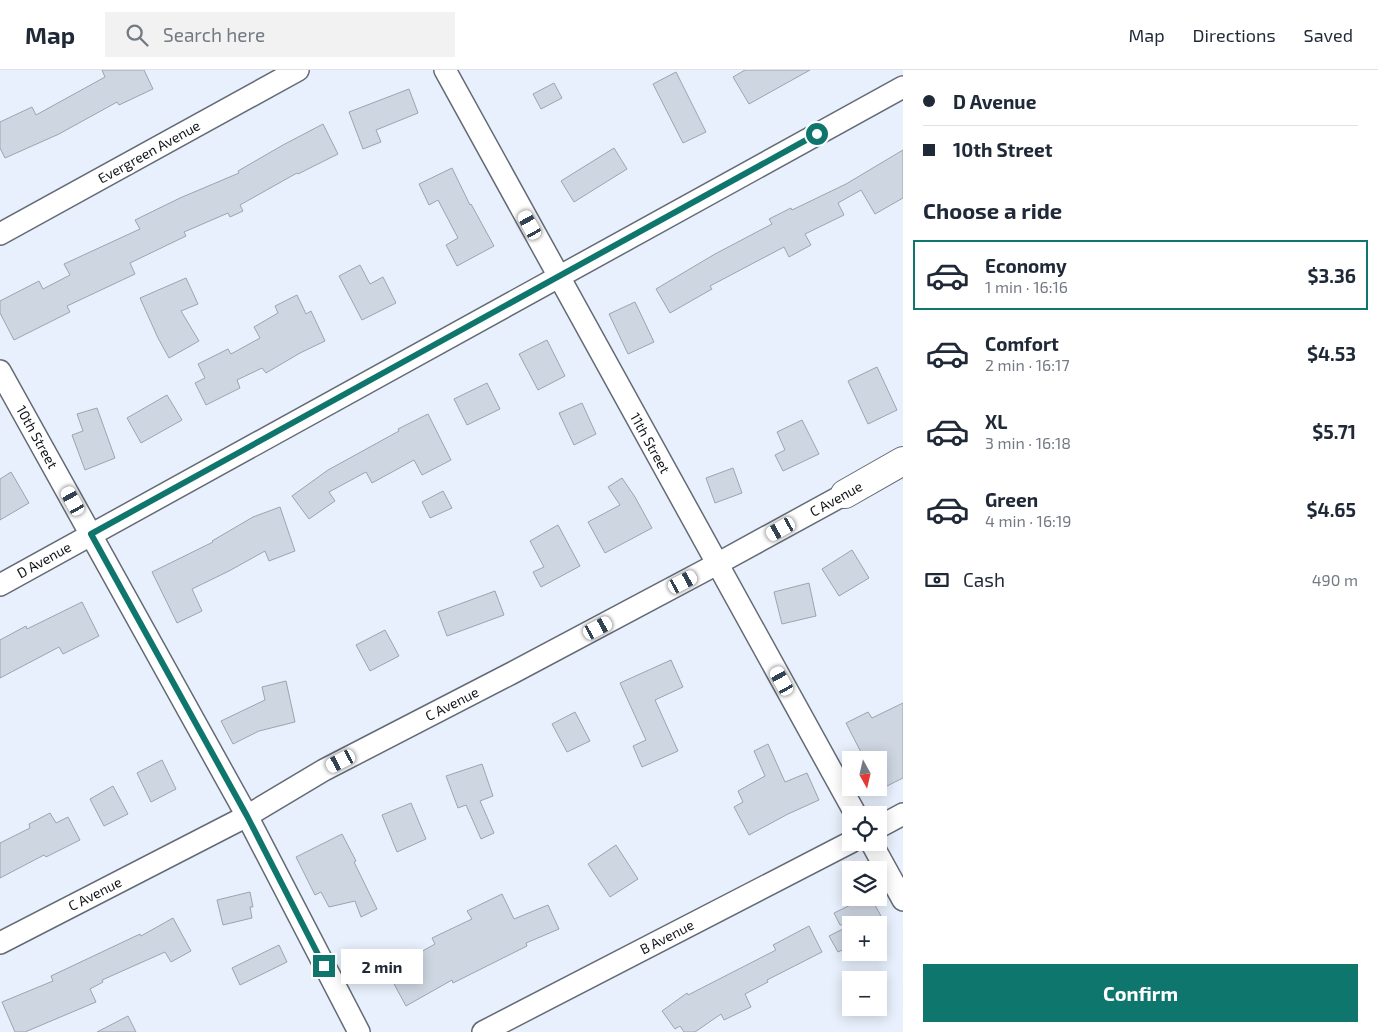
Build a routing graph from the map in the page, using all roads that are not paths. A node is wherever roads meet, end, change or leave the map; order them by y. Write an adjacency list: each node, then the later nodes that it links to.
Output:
1 (298, 70): 3 (street, Evergreen Avenue)
2 (445, 70): 6 (street, 11th Street)
3 (264, 78): 5 (street, Evergreen Avenue)
4 (903, 87): 6 (street, D Avenue)
5 (0, 234)
6 (559, 277): 10 (street, D Avenue); 11 (street, 11th Street)
7 (0, 371): 10 (street, 10th Street)
8 (903, 461): 9 (street, C Avenue)
9 (845, 494): 11 (street, C Avenue)
10 (91, 534): 12 (street, D Avenue); 15 (street, 10th Street)
11 (717, 564): 13 (street, 11th Street); 15 (street, C Avenue)
12 (0, 585)
13 (851, 806)
14 (903, 814): 16 (street)
15 (247, 816): 20 (street, C Avenue); 21 (street, 10th Street)
16 (887, 823)
17 (842, 847): 22 (street, B Avenue)
18 (876, 851): 19 (street)
19 (903, 900)
20 (0, 943)
21 (359, 1032)
22 (483, 1032)

